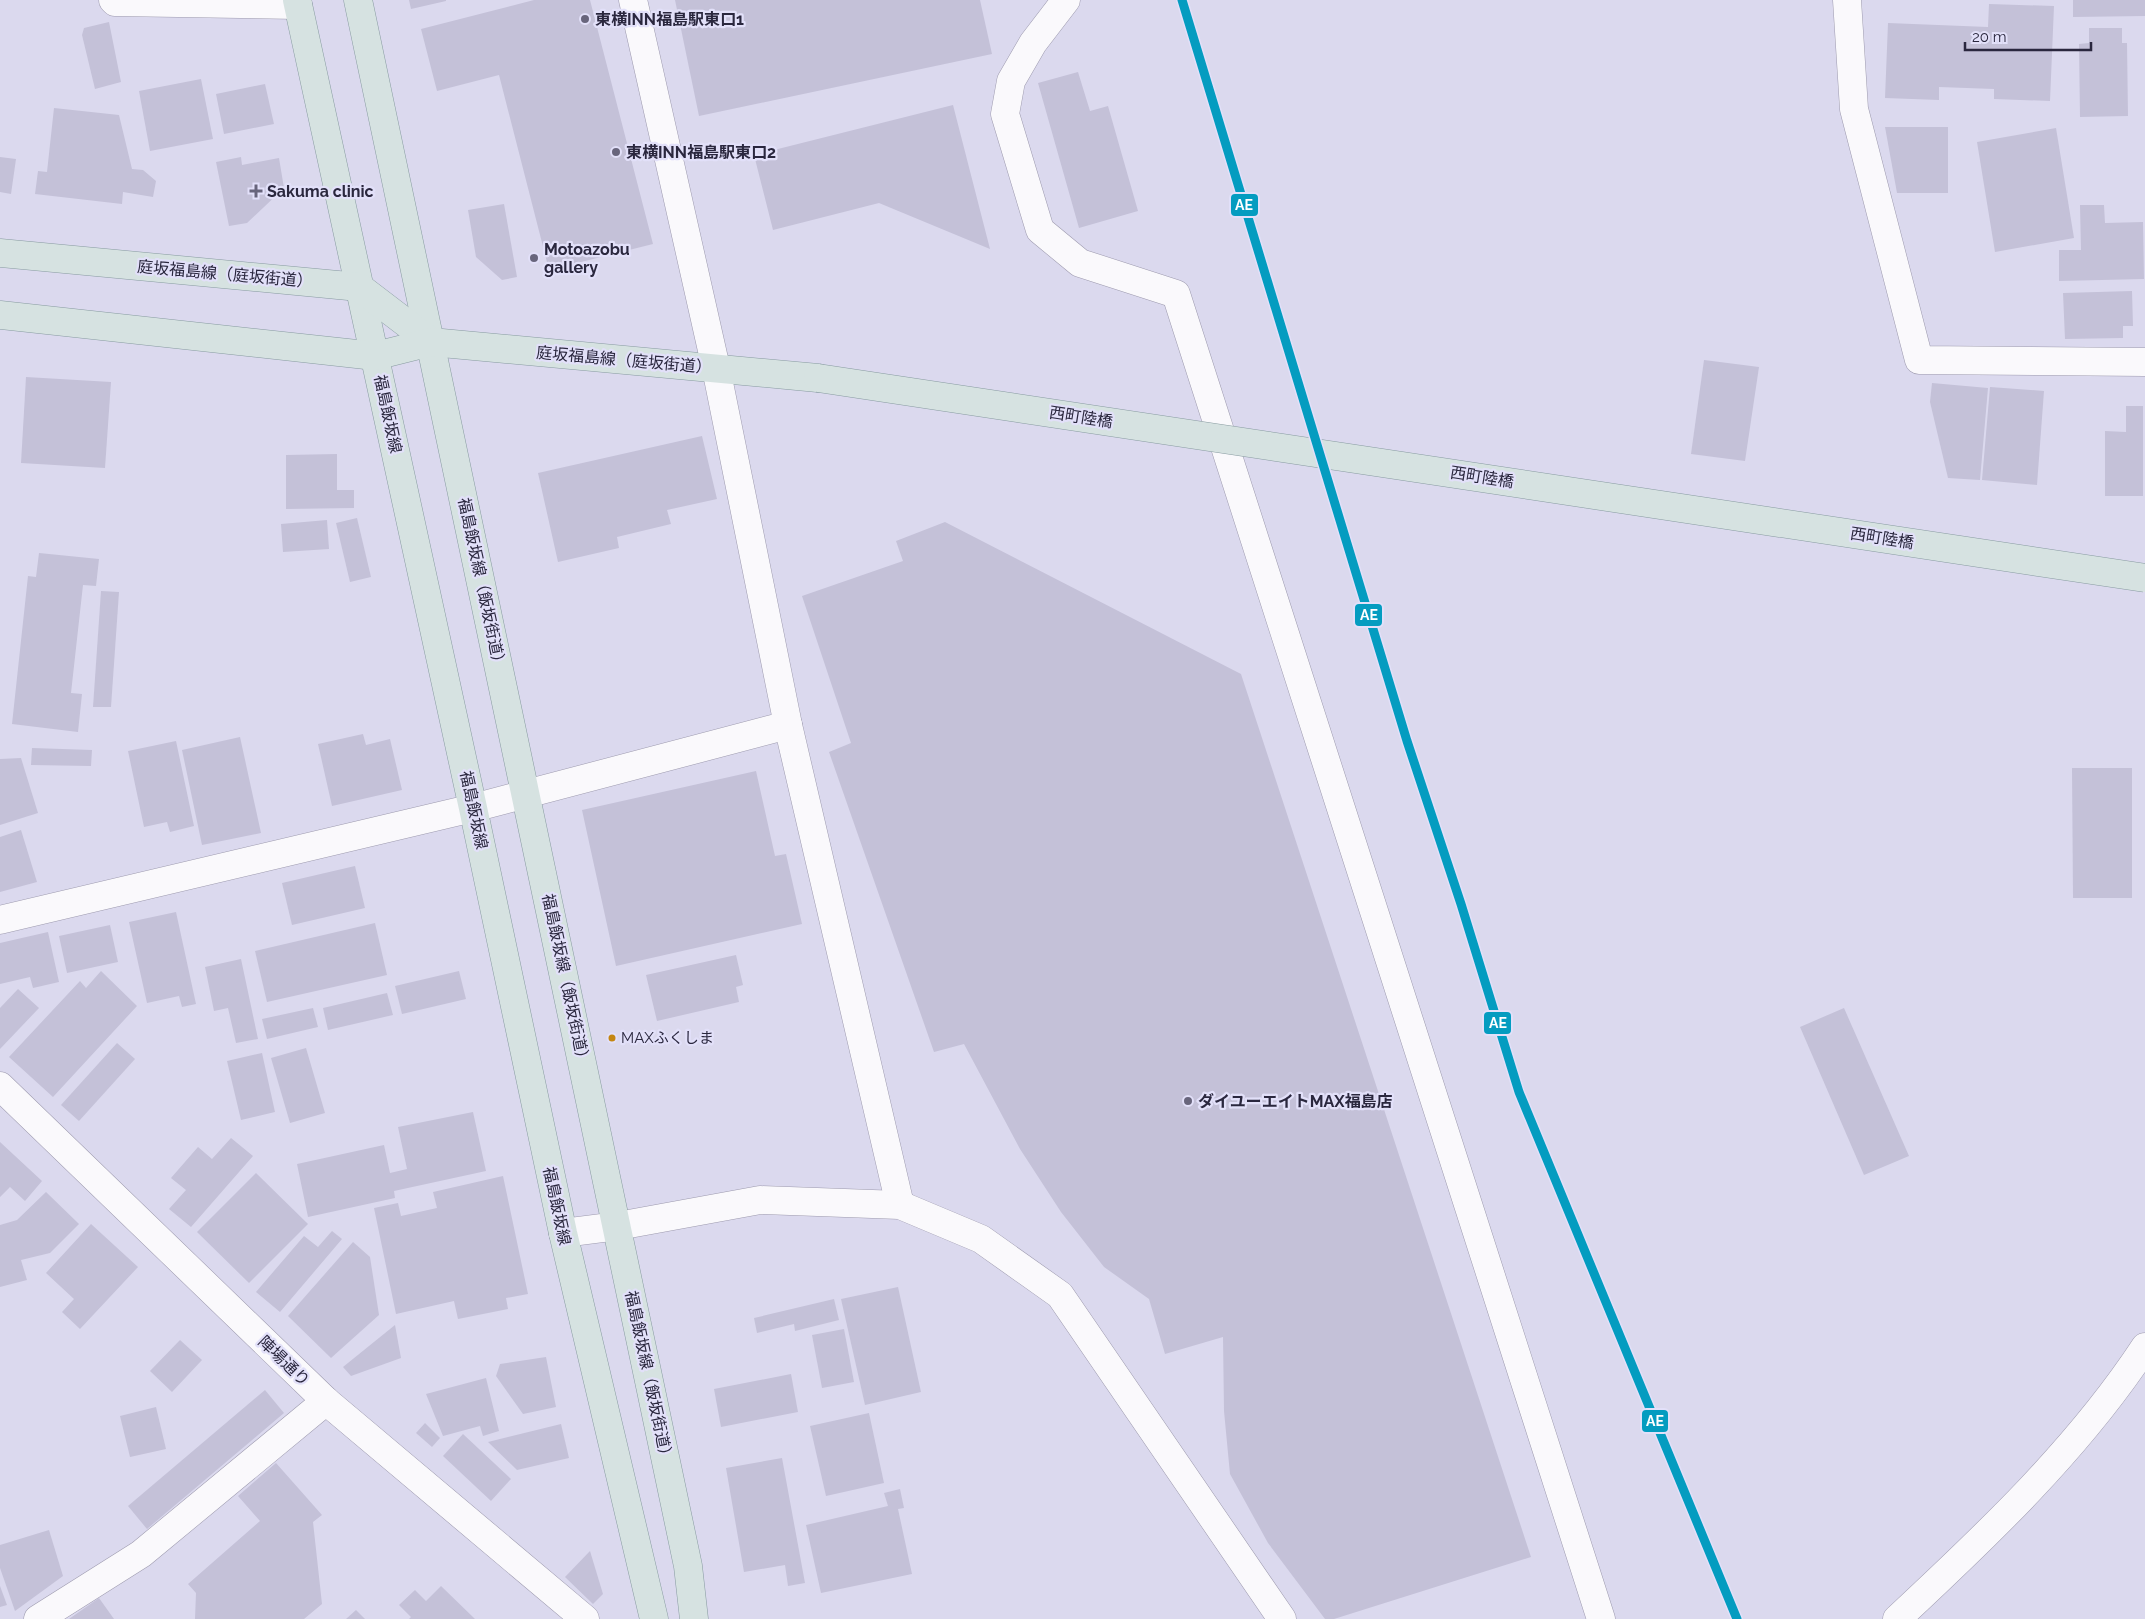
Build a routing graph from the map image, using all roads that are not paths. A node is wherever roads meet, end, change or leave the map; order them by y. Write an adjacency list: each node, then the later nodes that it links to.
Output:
1 (113, 0): 6 (street)
2 (358, 0): 10 (main road)
3 (632, 0): 13 (street)
4 (1066, 0): 31 (street)
5 (1847, 0): 12 (street)
6 (297, 2): 8 (main road, 福島飯坂線)
7 (0, 253): 8 (main road, 庭坂福島線（庭坂街道）)
8 (359, 287): 10 (main road); 11 (main road, 福島飯坂線)
9 (0, 314): 11 (main road, 庭坂福島線（庭坂街道）)
10 (431, 342): 11 (main road, 庭坂福島線（庭坂街道）); 13 (main road, 庭坂福島線（庭坂街道）); 17 (main road, 福島飯坂線（飯坂街道）)
11 (375, 356): 18 (main road, 福島飯坂線)
12 (2145, 362)
13 (716, 368): 14 (main road, 庭坂福島線（庭坂街道）); 16 (street)
14 (818, 378): 15 (main road, 西町陸橋, bridge)
15 (2145, 578)
16 (788, 725): 17 (street); 21 (street)
17 (527, 794): 18 (street); 22 (main road, 福島飯坂線（飯坂街道）)
18 (473, 808): 19 (street); 23 (main road, 福島飯坂線)
19 (0, 920)
20 (0, 1086): 25 (street, 陣場通り)
21 (900, 1205): 22 (street); 30 (street)
22 (618, 1226): 23 (street); 29 (main road, 福島飯坂線（飯坂街道）)
23 (563, 1232): 28 (main road, 福島飯坂線)
24 (2145, 1347): 32 (street)
25 (326, 1401): 26 (street); 27 (street, 陣場通り)
26 (38, 1619)
27 (584, 1619)
28 (654, 1619)
29 (694, 1619)
30 (1282, 1619)
31 (1601, 1619)
32 (1897, 1619)

